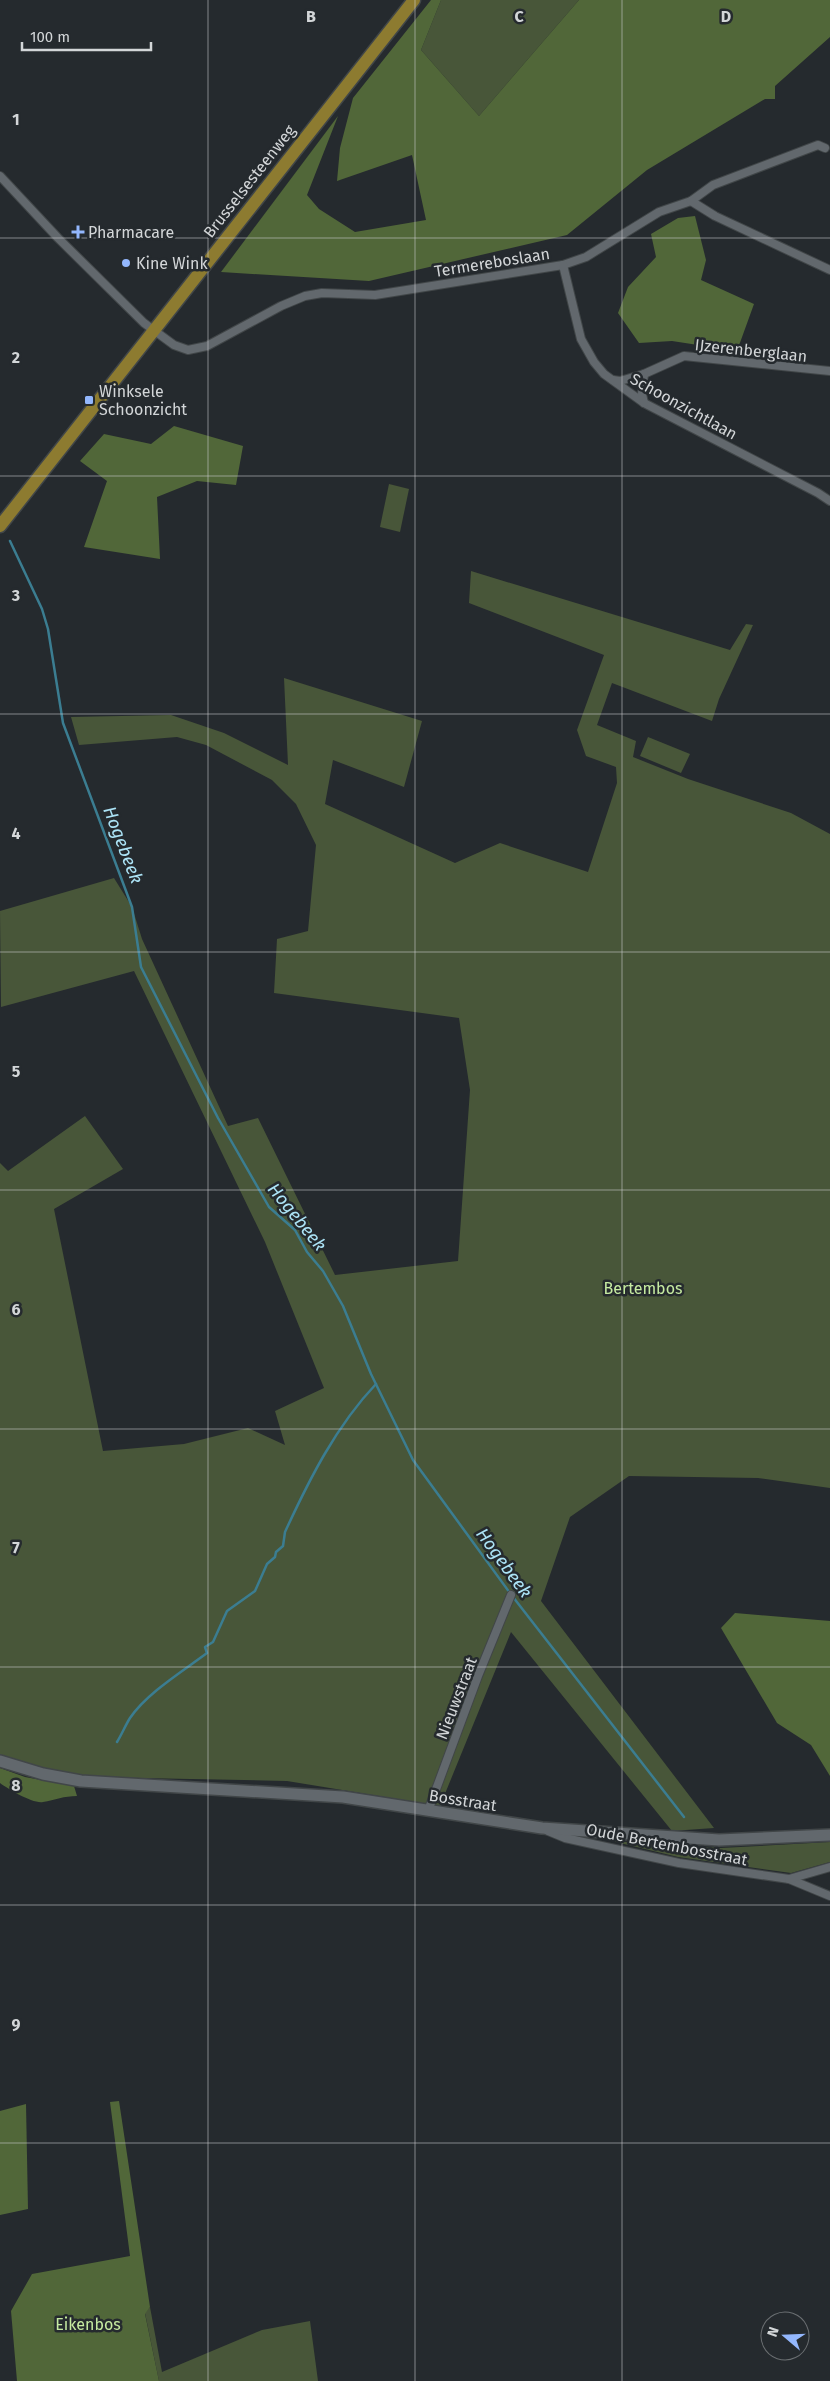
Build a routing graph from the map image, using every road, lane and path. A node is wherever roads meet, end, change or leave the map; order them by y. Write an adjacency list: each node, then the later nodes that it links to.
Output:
1 (414, 0): 7 (main road, Brusselsesteenweg)
2 (825, 148): 4 (street, Termereboslaan)
3 (0, 176): 7 (street, Termereboslaan)
4 (691, 200): 5 (street, Termereboslaan); 6 (street)
5 (563, 265): 7 (street, Termereboslaan); 10 (street, Schoonzichtlaan)
6 (830, 270)
7 (153, 330): 15 (main road, Brusselsesteenweg)
8 (830, 372): 9 (street, IJzerenberglaan)
9 (644, 374): 10 (street, IJzerenberglaan); 11 (street)
10 (612, 380): 11 (street, Schoonzichtlaan)
11 (644, 403): 13 (street, Schoonzichtlaan)
12 (830, 492): 13 (street)
13 (818, 493): 14 (street, Schoonzichtlaan)
14 (830, 501)
15 (0, 526)
16 (511, 1595): 18 (street, Nieuwstraat)
17 (0, 1761): 18 (street, Bosstraat)
18 (428, 1811): 19 (street, Bosstraat)
19 (542, 1828): 20 (street, Bosstraat); 22 (street, Oude Bertembosstraat)
20 (830, 1835)
21 (830, 1867): 22 (street, Oude Bertembosstraat)
22 (789, 1879): 23 (street, Oude Bertembosstraat)
23 (830, 1896)

